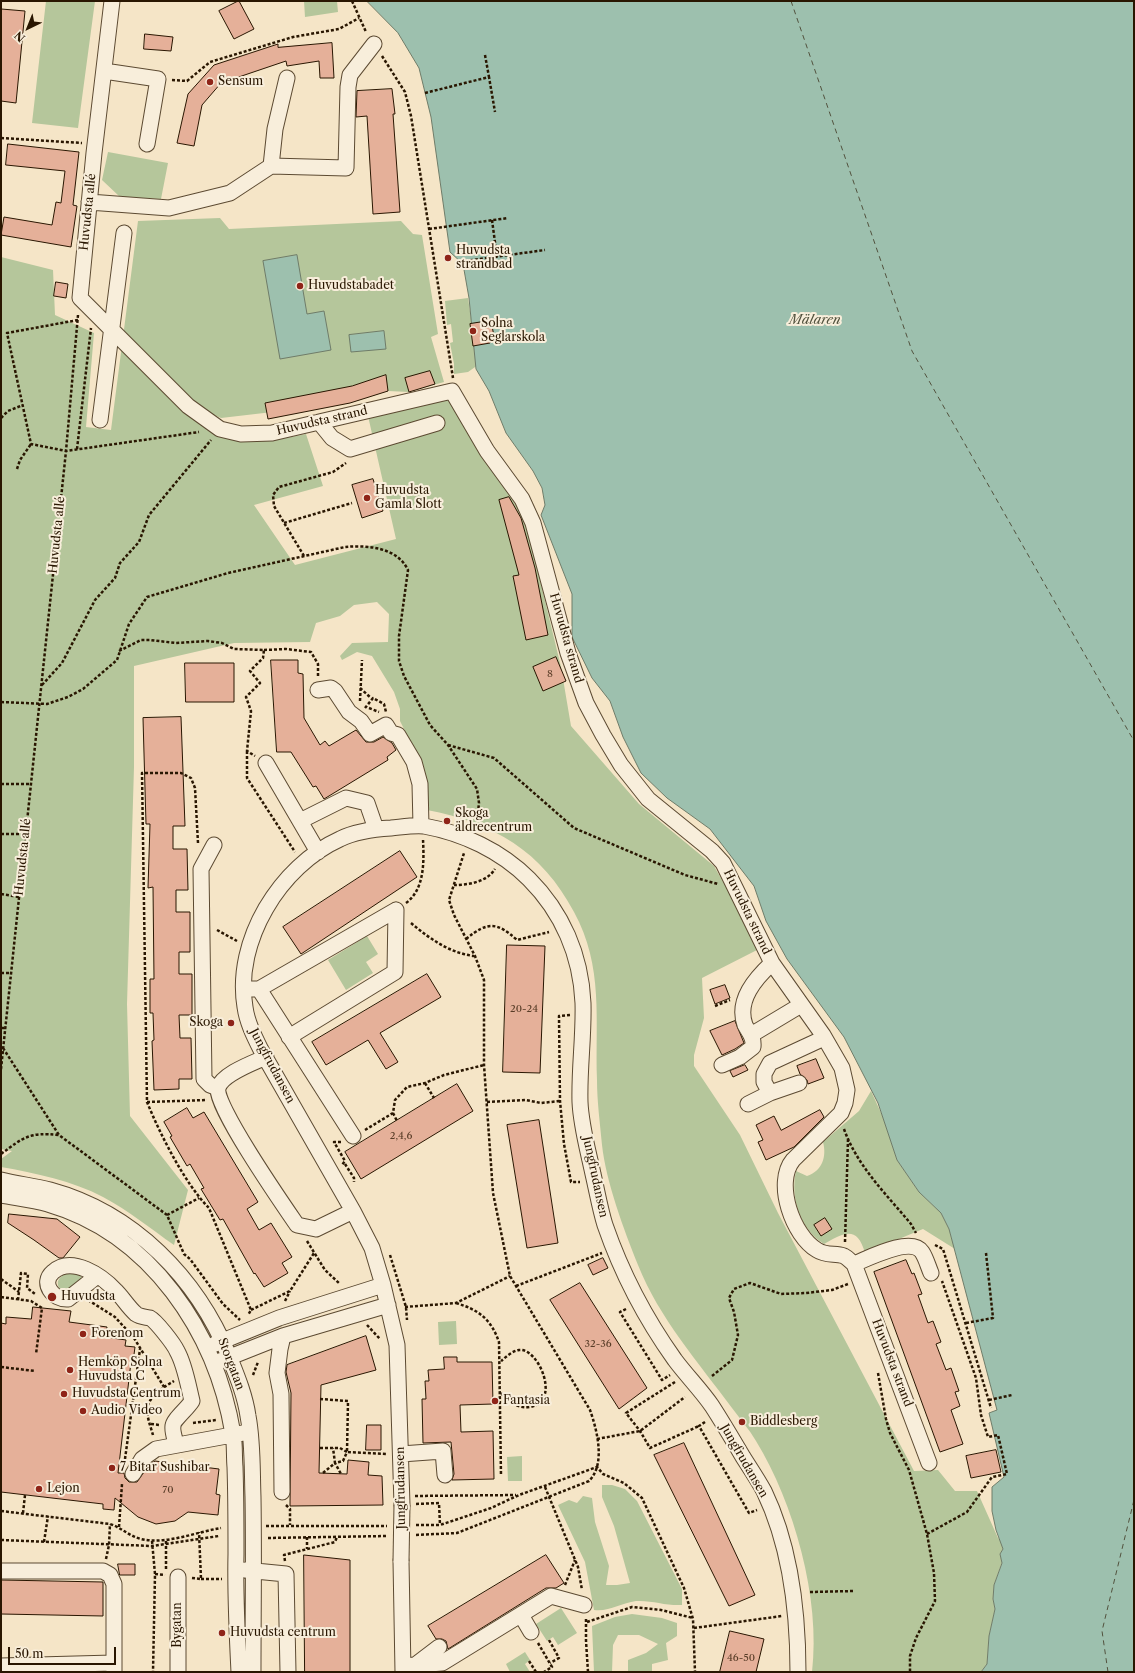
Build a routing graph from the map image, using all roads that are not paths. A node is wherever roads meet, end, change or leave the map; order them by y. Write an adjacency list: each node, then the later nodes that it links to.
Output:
1 (112, 1): 3 (street, Huvudsta allé)
2 (374, 44): 6 (street)
3 (104, 71): 5 (street); 7 (street, Huvudsta allé)
4 (287, 78): 6 (street)
5 (147, 144)
6 (271, 166): 7 (street)
7 (89, 202): 9 (street, Huvudsta allé)
8 (124, 233): 10 (street)
9 (80, 298): 10 (street, Huvudsta strand)
10 (111, 330): 11 (street); 12 (street, Huvudsta strand)
11 (100, 420)
12 (319, 422): 13 (street); 21 (street, Huvudsta strand)
13 (437, 424)
14 (318, 690): 18 (street)
15 (266, 763): 16 (street)
16 (300, 821): 17 (street); 20 (street)
17 (376, 829): 18 (street, Jungfrudansen); 20 (street, Jungfrudansen)
18 (422, 832): 71 (street, Jungfrudansen)
19 (214, 846): 32 (street)
20 (318, 852): 23 (street, Jungfrudansen)
21 (772, 963): 24 (street, Huvudsta strand); 25 (street)
22 (259, 989): 23 (street); 26 (street); 26 (street)
23 (243, 990): 28 (street, Jungfrudansen)
24 (801, 1005): 25 (street); 27 (street, Huvudsta strand)
25 (751, 1035): 29 (street)
26 (289, 1037): 34 (street)
27 (824, 1038): 31 (street); 38 (street, Huvudsta strand)
28 (266, 1057): 32 (street); 37 (street, Jungfrudansen)
29 (722, 1065)
30 (800, 1083): 31 (street)
31 (770, 1093): 33 (street)
32 (219, 1094): 37 (street)
33 (748, 1104)
34 (353, 1136)
35 (1, 1180): 44 (street, Storgatan)
36 (1, 1195): 45 (street, Storgatan)
37 (353, 1210): 41 (street, Jungfrudansen)
38 (850, 1260): 39 (street, Huvudsta strand); 52 (street, Huvudsta strand)
39 (935, 1275)
40 (97, 1276): 50 (street)
41 (383, 1285): 42 (street, Jungfrudansen); 44 (street)
42 (388, 1305): 43 (street); 51 (street, Jungfrudansen)
43 (283, 1336): 46 (street); 55 (street)
44 (223, 1340): 45 (street); 46 (street, Storgatan)
45 (207, 1347): 47 (street, Storgatan)
46 (230, 1358): 47 (street); 48 (street, Storgatan)
47 (215, 1363): 49 (street, Storgatan)
48 (250, 1432): 49 (street); 57 (street, Storgatan)
49 (234, 1435): 50 (street); 56 (street, Storgatan)
50 (176, 1444): 53 (street)
51 (395, 1454): 54 (street); 66 (street, Jungfrudansen, bridge)
52 (929, 1463)
53 (128, 1470)
54 (445, 1475)
55 (282, 1492)
56 (236, 1570): 57 (street); 68 (street, Storgatan)
57 (254, 1570): 69 (street, Storgatan); 70 (street)
58 (1, 1571): 65 (street)
59 (172, 1576): 67 (street, Bygatan)
60 (584, 1605): 61 (street)
61 (521, 1615): 62 (street); 66 (street)
62 (531, 1632)
63 (439, 1647): 66 (street)
64 (1, 1666): 65 (street)
65 (113, 1667)
66 (407, 1668)
67 (178, 1672)
68 (238, 1672)
69 (253, 1672)
70 (288, 1672)
71 (798, 1672)

